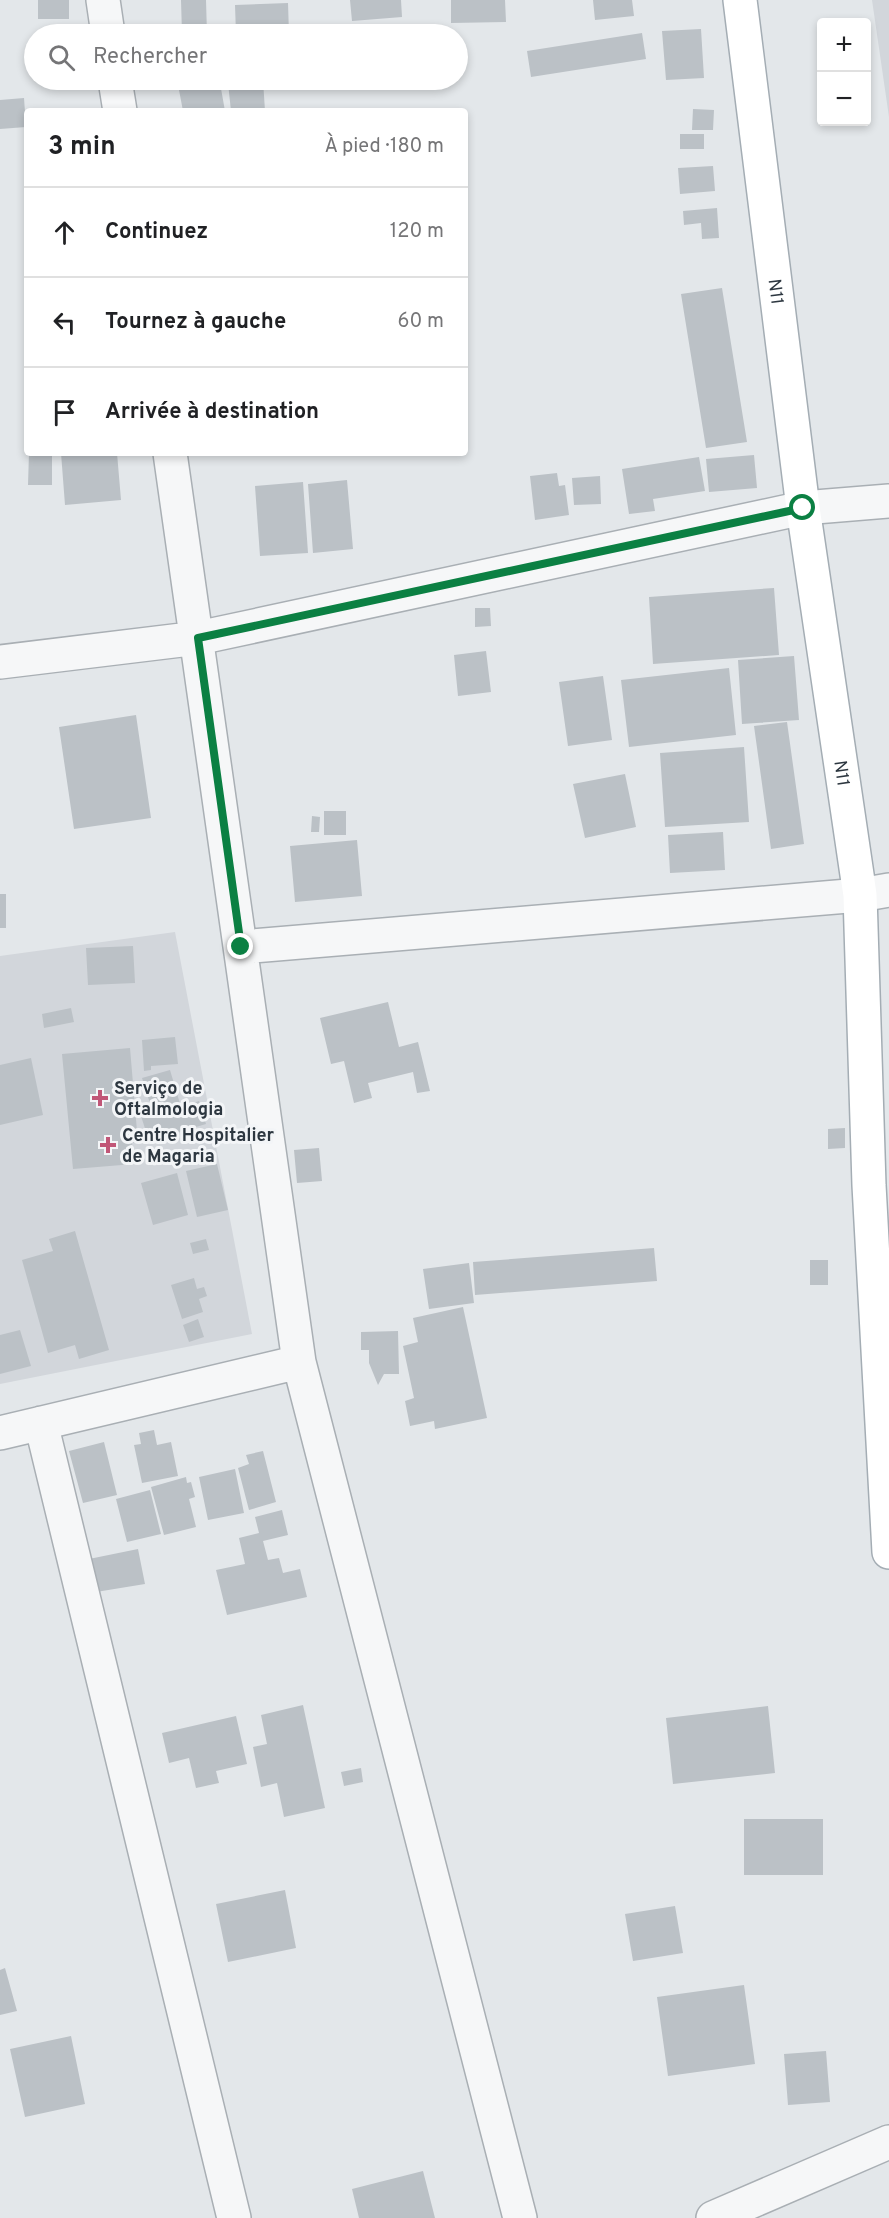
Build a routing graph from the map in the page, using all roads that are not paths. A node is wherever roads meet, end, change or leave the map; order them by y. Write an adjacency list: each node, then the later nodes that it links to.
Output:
1 (103, 0): 3 (street)
2 (740, 0): 8 (main road, N11)
3 (107, 24)
4 (117, 90): 5 (street)
5 (120, 108)
6 (170, 456): 9 (street)
7 (889, 501): 8 (street)
8 (803, 508): 9 (street); 11 (main road, N11)
9 (198, 638): 10 (street); 12 (street)
10 (0, 662)
11 (874, 892): 12 (street); 16 (main road, N11)
12 (241, 947): 13 (street)
13 (298, 1362): 14 (street); 19 (street)
14 (41, 1423): 15 (street); 18 (street)
15 (0, 1433)
16 (889, 1552)
17 (889, 2142): 20 (street)
18 (234, 2218)
19 (520, 2218)
20 (713, 2218)

